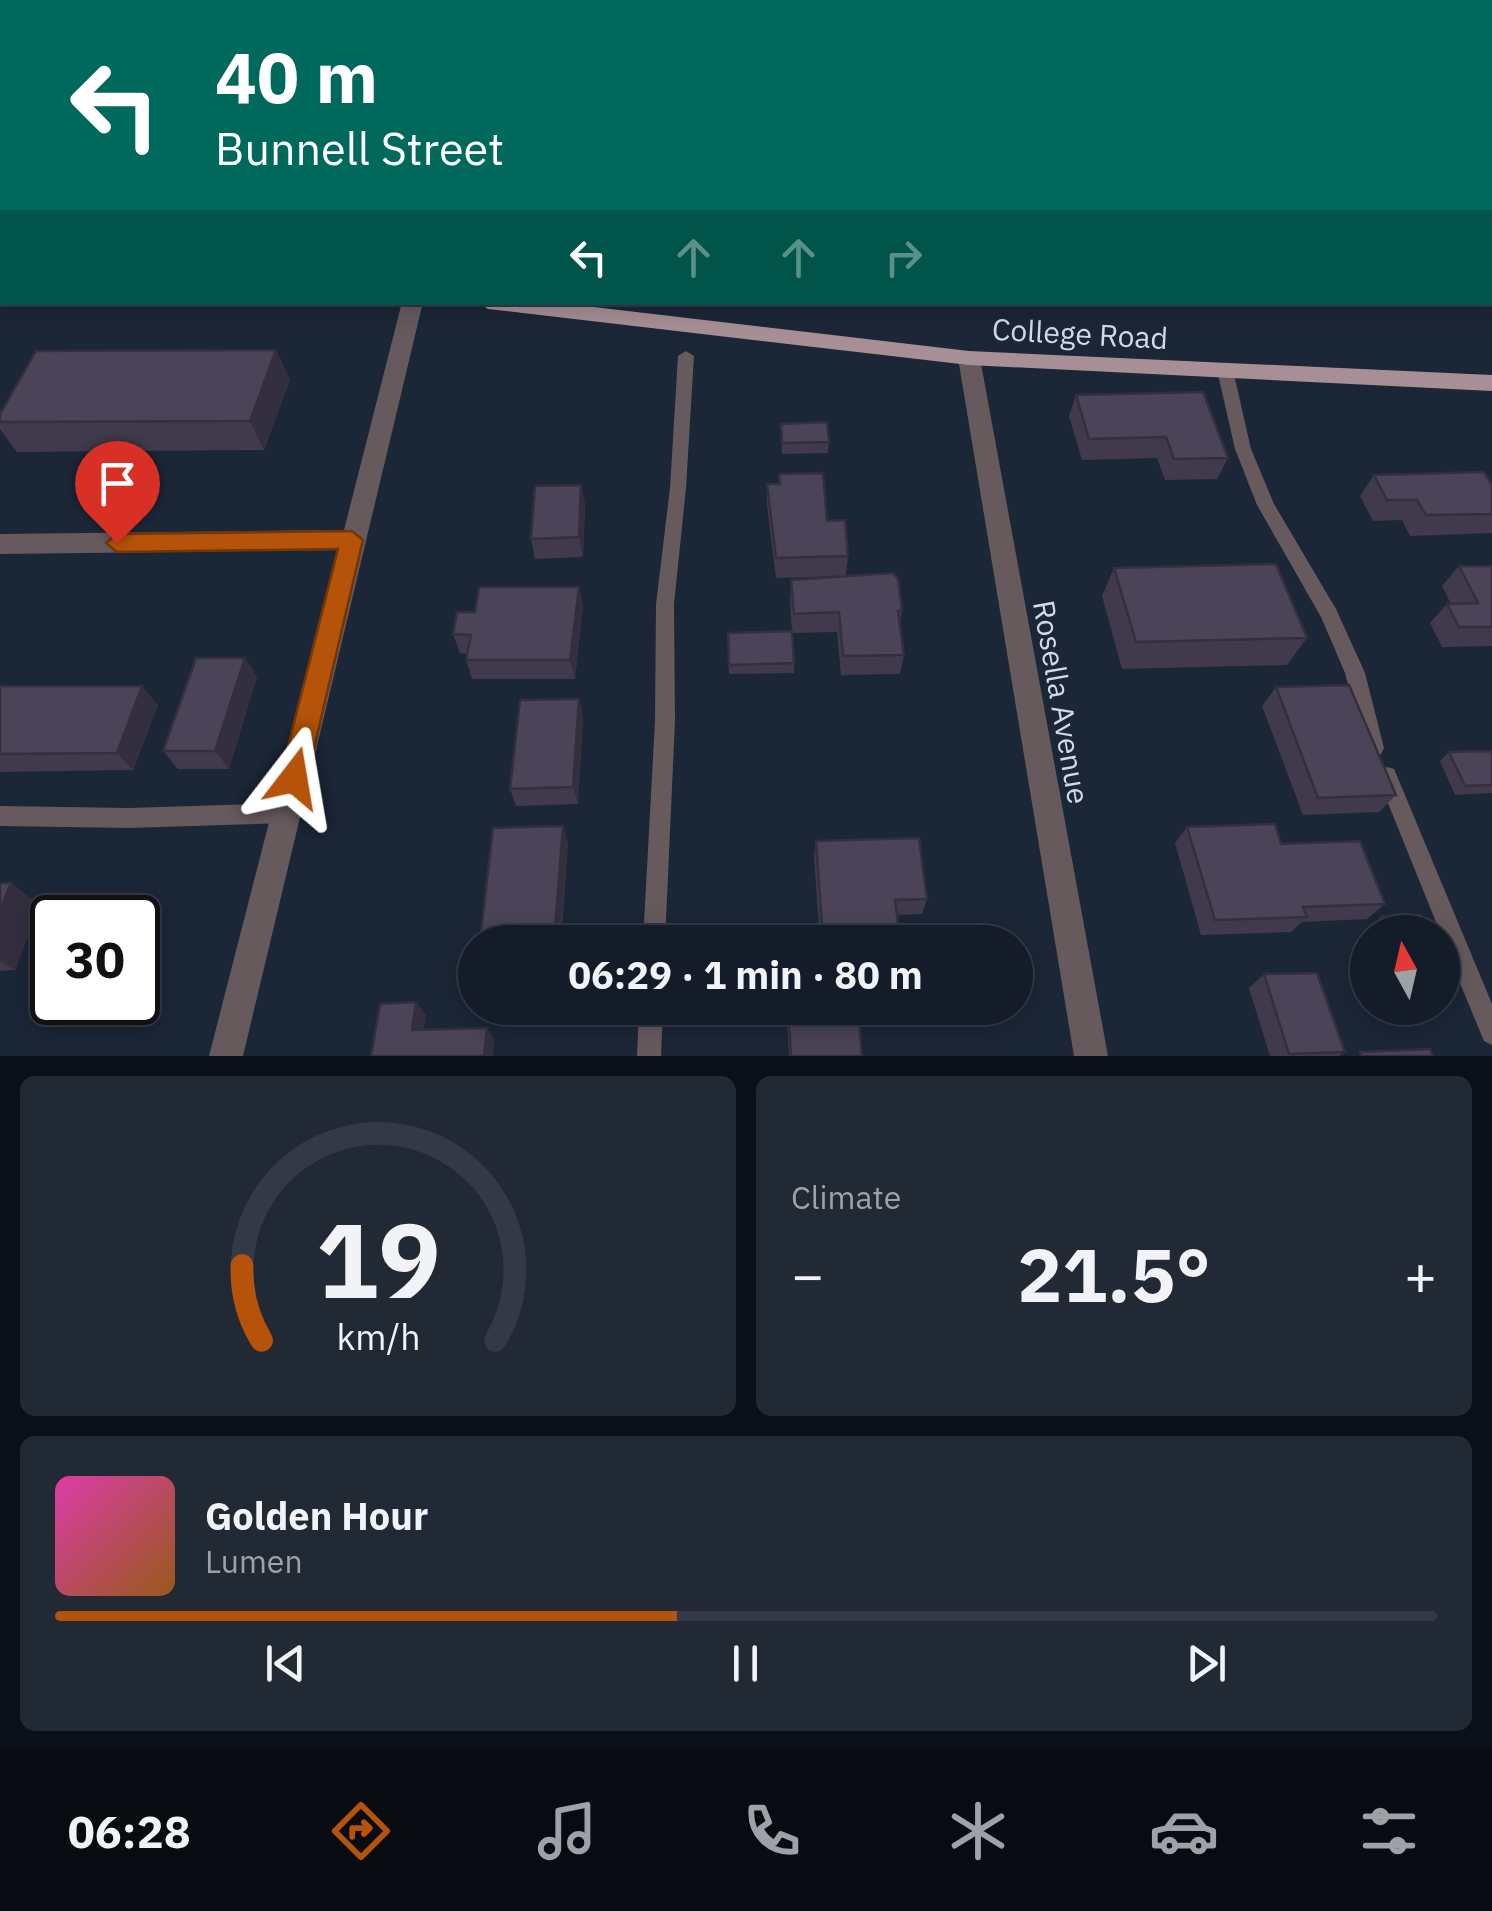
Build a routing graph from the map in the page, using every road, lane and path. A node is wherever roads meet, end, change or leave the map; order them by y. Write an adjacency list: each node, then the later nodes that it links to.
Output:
1 (412, 305): 8 (street)
2 (541, 305): 3 (main road, College Road)
3 (611, 309): 5 (main road, College Road)
4 (686, 356): 12 (lane)
5 (969, 358): 6 (main road, College Road); 17 (street, Rosella Avenue)
6 (1225, 370): 7 (main road, College Road); 14 (lane)
7 (1492, 383)
8 (352, 540): 9 (street); 10 (street)
9 (0, 544)
10 (286, 813): 11 (lane); 15 (street)
11 (0, 816)
12 (655, 925)
13 (650, 1025): 16 (lane)
14 (1492, 1033)
15 (226, 1056)
16 (648, 1056)
17 (1091, 1056)

